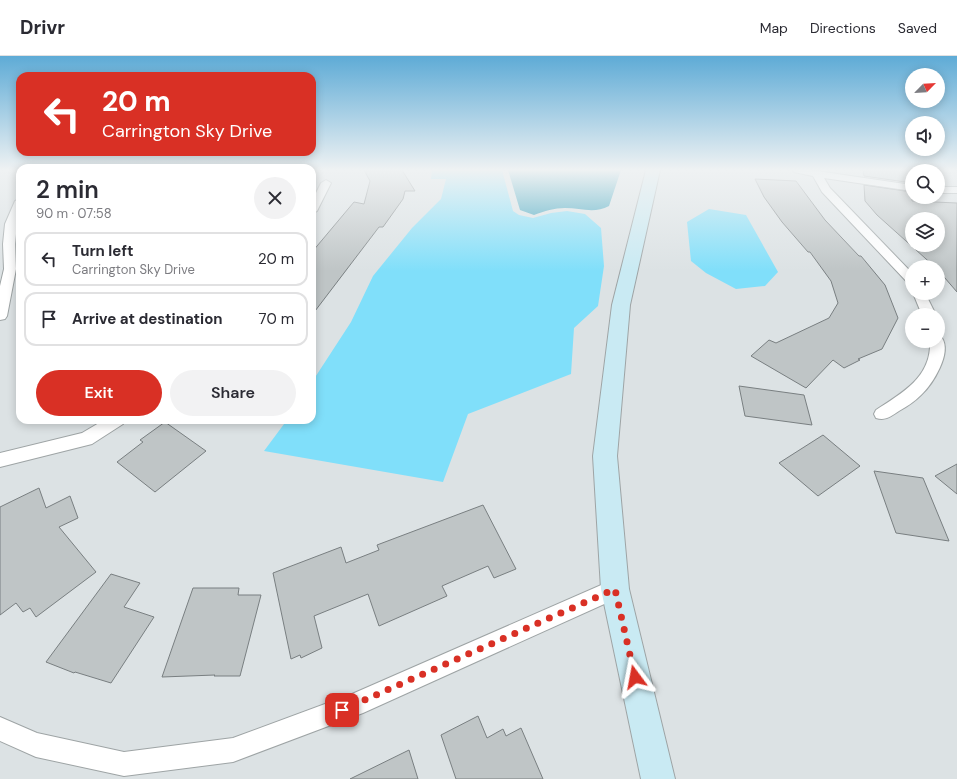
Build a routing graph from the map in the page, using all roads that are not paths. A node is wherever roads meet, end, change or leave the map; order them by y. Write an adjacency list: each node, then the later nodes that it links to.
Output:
1 (645, 204): 10 (street)
2 (839, 204): 4 (street)
3 (16, 211): 5 (street)
4 (905, 273)
5 (0, 316)
6 (938, 348): 7 (street)
7 (882, 414)
8 (110, 424): 9 (street)
9 (0, 460)
10 (615, 589): 11 (street); 12 (street)
11 (0, 729)
12 (658, 779)

